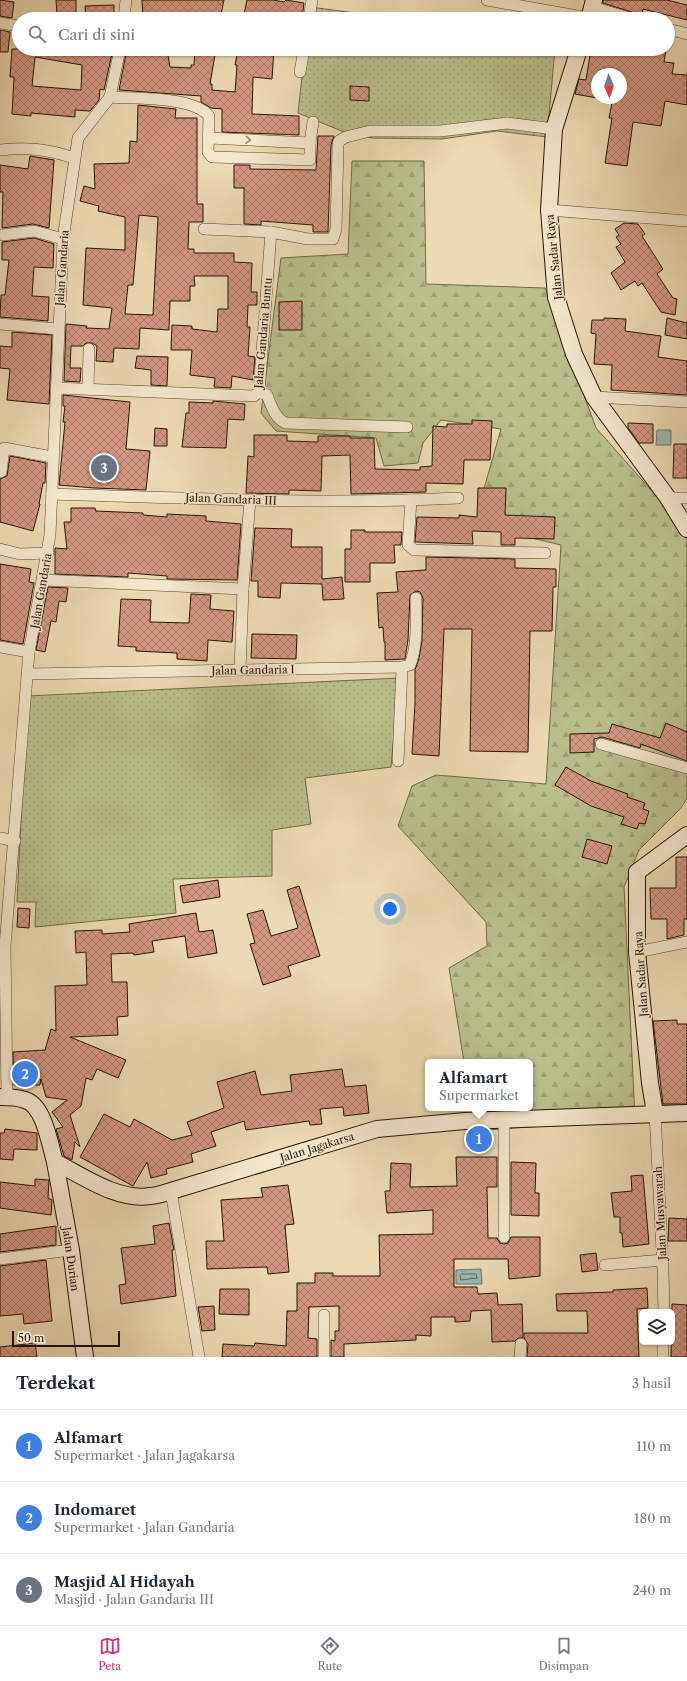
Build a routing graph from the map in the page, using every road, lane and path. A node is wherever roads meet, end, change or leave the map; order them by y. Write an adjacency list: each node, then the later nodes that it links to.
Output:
1 (126, 0): 5 (street)
2 (312, 0): 6 (street)
3 (487, 0): 4 (street)
4 (591, 11)
5 (125, 12)
6 (310, 12)
7 (0, 23): 8 (street)
8 (12, 25)
9 (675, 31): 10 (street)
10 (687, 34)
11 (119, 56): 15 (street)
12 (303, 56): 14 (street)
13 (577, 56): 17 (main road, Jalan Sadar Raya)
14 (300, 72)
15 (110, 97): 18 (street); 21 (street, Jalan Gandaria)
16 (313, 122): 19 (street)
17 (554, 129): 22 (main road, Jalan Sadar Raya); 25 (street)
18 (209, 138): 19 (street, one-way to 19); 19 (street)
19 (310, 143)
20 (0, 150): 21 (street)
21 (74, 158): 27 (street, Jalan Gandaria)
22 (549, 210): 23 (street); 34 (main road, Jalan Sadar Raya)
23 (687, 221)
24 (204, 228): 25 (street)
25 (271, 232): 33 (street, Jalan Gandaria Buntu)
26 (3, 235): 27 (street)
27 (62, 239): 29 (street, Jalan Gandaria)
28 (0, 324): 29 (street)
29 (58, 329): 31 (street, Jalan Gandaria)
30 (89, 349): 32 (street)
31 (56, 388): 32 (street, Jalan Gandaria Buntu); 37 (street, Jalan Gandaria)
32 (88, 389): 33 (street, Jalan Gandaria Buntu)
33 (259, 392): 36 (street)
34 (594, 397): 35 (street); 41 (main road, Jalan Sadar Raya)
35 (687, 402)
36 (408, 427)
37 (52, 457): 38 (street); 39 (street, Jalan Gandaria)
38 (1, 472)
39 (52, 494): 43 (street, Jalan Gandaria III); 47 (street, Jalan Gandaria)
40 (458, 498): 44 (street, Jalan Gandaria III)
41 (668, 498): 42 (street); 45 (main road, Jalan Sadar Raya)
42 (687, 498)
43 (250, 500): 44 (street, Jalan Gandaria III); 50 (street)
44 (411, 500): 48 (street)
45 (687, 529)
46 (0, 549): 47 (street)
47 (48, 553): 49 (street, Jalan Gandaria)
48 (545, 553)
49 (43, 580): 50 (street); 53 (street, Jalan Gandaria)
50 (243, 589): 55 (street)
51 (416, 598): 54 (street)
52 (0, 647): 53 (street)
53 (29, 652): 56 (street, Jalan Gandaria)
54 (402, 667): 55 (street, Jalan Gandaria I); 58 (street)
55 (240, 670): 56 (street, Jalan Gandaria I)
56 (28, 674): 62 (street, Jalan Gandaria)
57 (601, 744): 59 (street)
58 (398, 761)
59 (687, 768)
60 (687, 835): 64 (main road, Jalan Sadar Raya)
61 (0, 838): 62 (street)
62 (15, 841): 65 (street, Jalan Gandaria)
63 (687, 942): 64 (street)
64 (637, 952): 66 (main road, Jalan Sadar Raya)
65 (4, 1097): 69 (main road)
66 (655, 1113): 67 (main road, Jalan Jagakarsa); 68 (main road, Jalan Jagakarsa); 74 (street, Jalan Musyawarah)
67 (687, 1113)
68 (504, 1120): 70 (main road, Jalan Jagakarsa); 71 (street)
69 (55, 1162): 70 (main road, Jalan Jagakarsa); 72 (main road, Jalan Durian)
70 (171, 1191): 81 (street)
71 (504, 1237)
72 (71, 1250): 73 (street); 80 (main road, Jalan Durian)
73 (0, 1259)
74 (663, 1260): 75 (street); 76 (street, Jalan Musyawarah)
75 (605, 1265)
76 (664, 1309)
77 (324, 1315): 82 (street)
78 (521, 1344): 83 (street)
79 (664, 1345): 84 (street)
80 (85, 1357)
81 (199, 1357)
82 (324, 1357)
83 (520, 1357)
84 (663, 1357)

